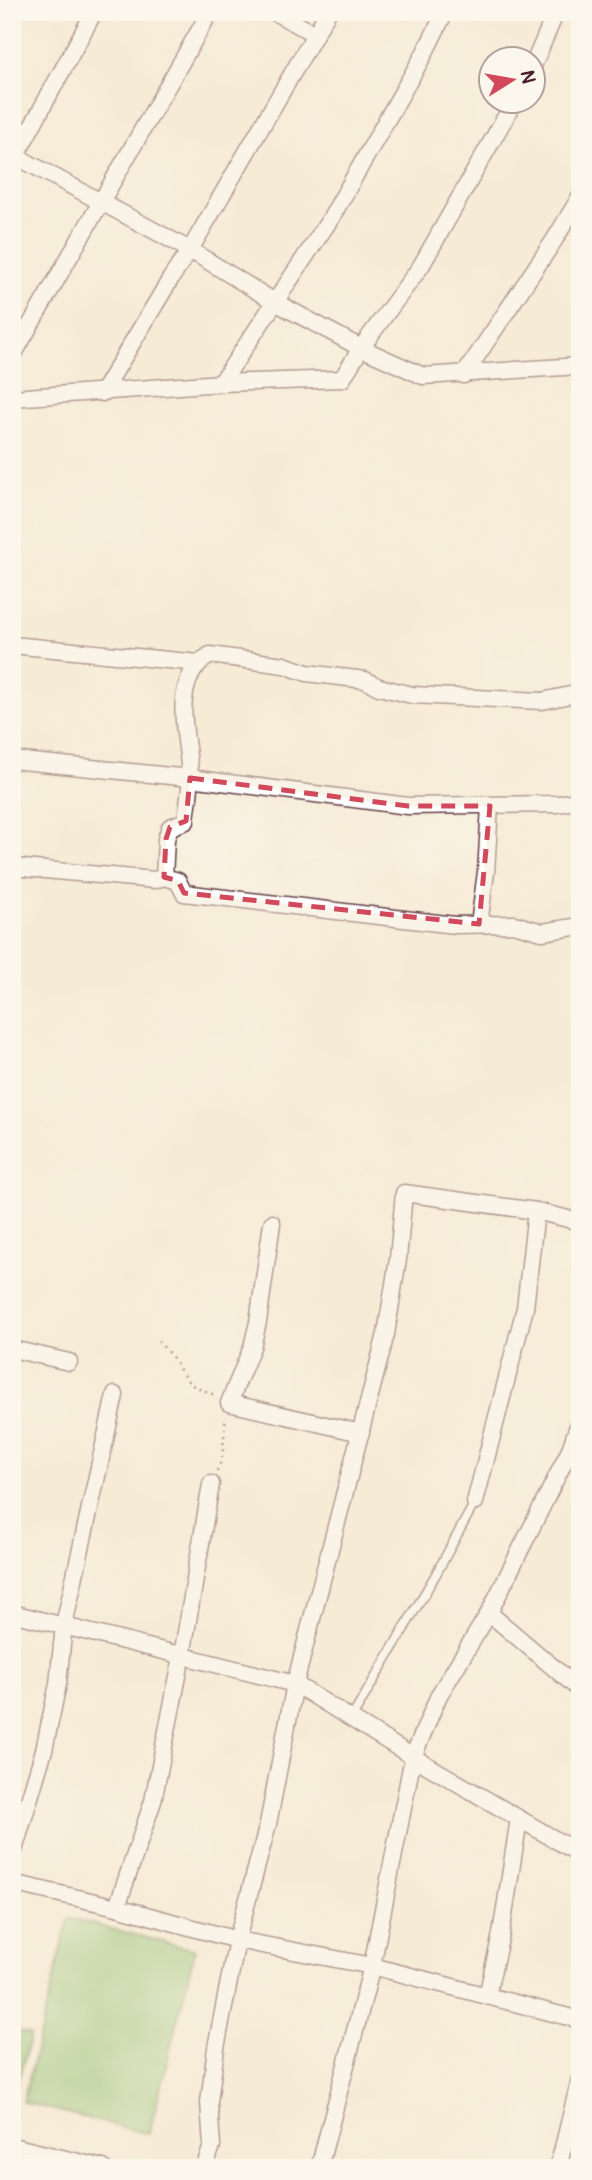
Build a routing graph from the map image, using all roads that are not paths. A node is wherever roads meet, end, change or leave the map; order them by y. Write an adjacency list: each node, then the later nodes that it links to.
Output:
1 (94, 12): 10 (street)
2 (211, 12): 12 (street)
3 (274, 12): 7 (street)
4 (328, 12): 7 (street)
5 (445, 12): 14 (street)
6 (556, 12): 8 (street)
7 (315, 34): 13 (street)
8 (542, 46)
9 (506, 116): 15 (street)
10 (14, 158): 12 (street)
11 (580, 197): 18 (street)
12 (102, 204): 13 (street); 16 (street)
13 (190, 250): 14 (street); 20 (street)
14 (275, 302): 15 (street); 19 (street)
15 (361, 348): 18 (street); 19 (street)
16 (12, 357)
17 (580, 366): 18 (street)
18 (464, 375)
19 (221, 383): 20 (street)
20 (102, 393): 21 (street)
21 (12, 398)
22 (12, 645): 23 (street)
23 (198, 663): 24 (street); 26 (street)
24 (580, 693)
25 (12, 760): 26 (street)
26 (190, 778): 28 (street); 30 (street)
27 (580, 800): 28 (street)
28 (490, 806): 31 (street)
29 (12, 867): 30 (street)
30 (164, 877): 31 (street)
31 (479, 925): 32 (street)
32 (580, 926)
33 (536, 1211): 34 (street); 40 (street); 43 (street)
34 (580, 1222)
35 (272, 1223): 40 (street)
36 (12, 1349): 37 (street)
37 (69, 1362)
38 (115, 1395): 46 (street)
39 (580, 1420): 41 (street)
40 (361, 1433): 48 (street)
41 (574, 1457): 45 (street)
42 (211, 1484): 47 (street)
43 (475, 1502): 50 (lane)
44 (12, 1613): 46 (street)
45 (489, 1613): 49 (street); 51 (street)
46 (64, 1625): 47 (street); 54 (street)
47 (182, 1656): 48 (street); 56 (street)
48 (295, 1684): 50 (street); 57 (street)
49 (580, 1690)
50 (351, 1719): 51 (street)
51 (413, 1757): 52 (street); 58 (street)
52 (519, 1819): 53 (street); 59 (street)
53 (580, 1854)
54 (12, 1857)
55 (12, 1883): 56 (street)
56 (117, 1907): 57 (street)
57 (237, 1940): 58 (street); 65 (street)
58 (372, 1966): 59 (street); 66 (street)
59 (487, 1996): 60 (street)
60 (580, 2020)
61 (580, 2078): 67 (street)
62 (12, 2146): 63 (street)
63 (61, 2163): 64 (street)
64 (103, 2168)
65 (204, 2168)
66 (319, 2168)
67 (558, 2168)

